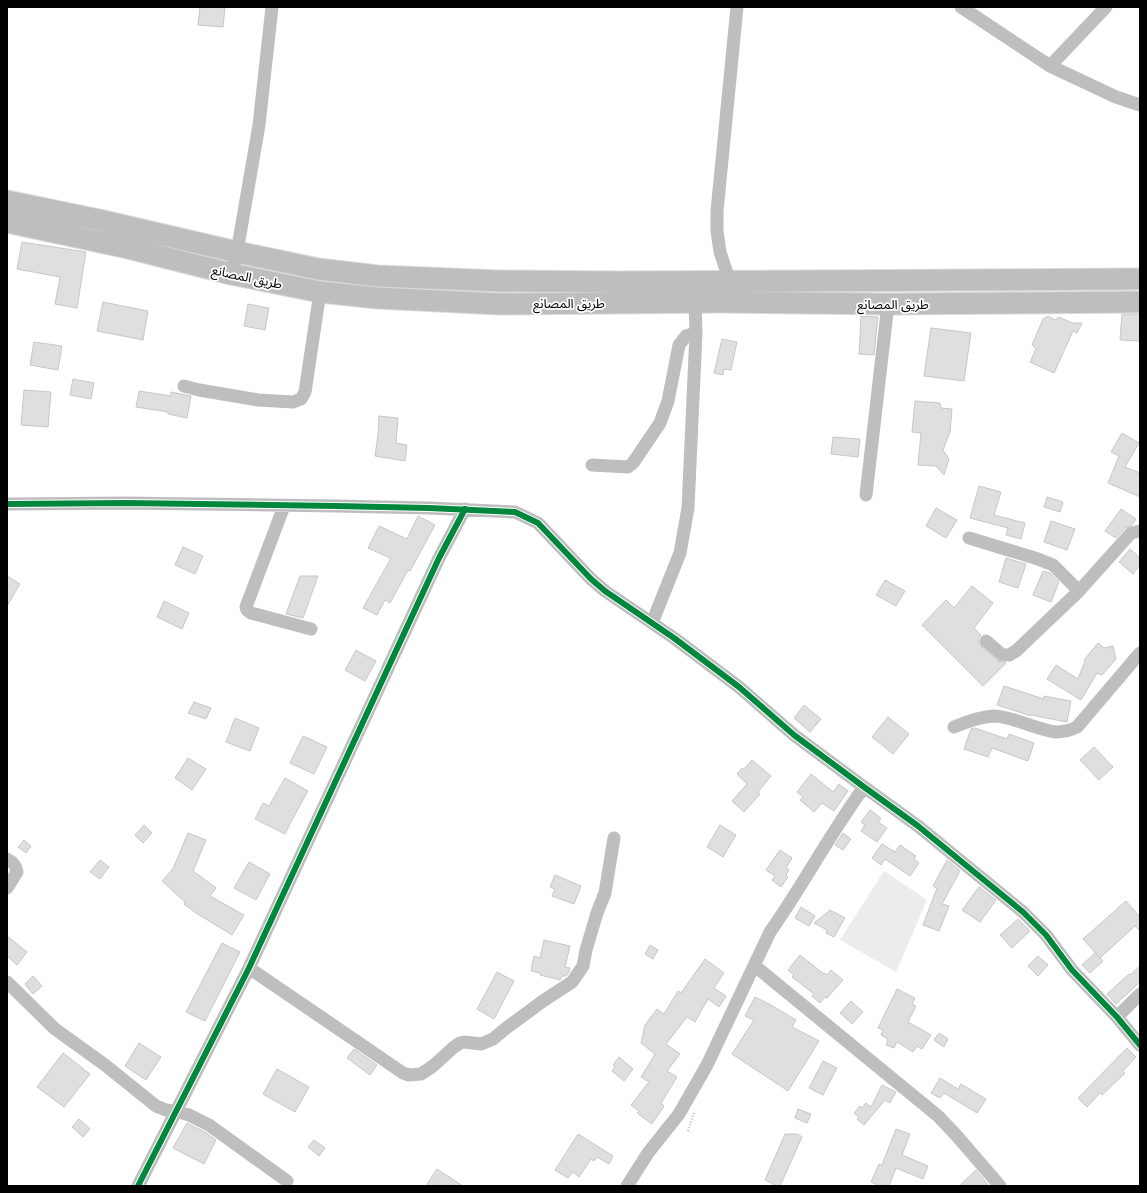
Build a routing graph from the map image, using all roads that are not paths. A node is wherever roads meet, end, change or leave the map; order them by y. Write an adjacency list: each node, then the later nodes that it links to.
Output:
1 (272, 7): 9 (street)
2 (737, 7): 12 (street)
3 (961, 7): 5 (street)
4 (1106, 7): 5 (street)
5 (1050, 66): 6 (street)
6 (1140, 105)
7 (7, 201): 9 (main road, طريق المصانع)
8 (7, 222): 10 (main road, طريق المصانع)
9 (237, 252): 10 (street); 12 (main road, طريق المصانع)
10 (231, 274): 13 (main road, طريق المصانع)
11 (1140, 279): 12 (main road, طريق المصانع)
12 (730, 282)
13 (320, 292): 14 (main road, طريق المصانع); 18 (street)
14 (695, 302): 16 (main road, طريق المصانع); 17 (street)
15 (1140, 302): 16 (main road, طريق المصانع)
16 (888, 304): 20 (street)
17 (696, 333): 19 (street); 27 (street)
18 (184, 386)
19 (592, 465)
20 (866, 495)
21 (7, 504): 22 (street)
22 (284, 506): 23 (street); 28 (street)
23 (465, 509): 27 (street); 37 (street)
24 (1140, 531): 26 (street)
25 (969, 538): 26 (street)
26 (1079, 590): 29 (street)
27 (652, 623): 32 (street)
28 (311, 629)
29 (986, 641)
30 (1140, 653): 31 (street)
31 (954, 727)
32 (864, 787): 36 (street); 40 (street)
33 (614, 838): 37 (street)
34 (7, 859): 35 (street)
35 (7, 888)
36 (755, 966): 45 (street); 46 (street)
37 (249, 968): 42 (street)
38 (7, 982): 42 (street)
39 (1140, 994): 40 (street)
40 (1117, 1017): 41 (street)
41 (1140, 1045)
42 (176, 1111): 43 (street); 44 (street)
43 (287, 1181)
44 (138, 1186)
45 (627, 1186)
46 (1000, 1186)

